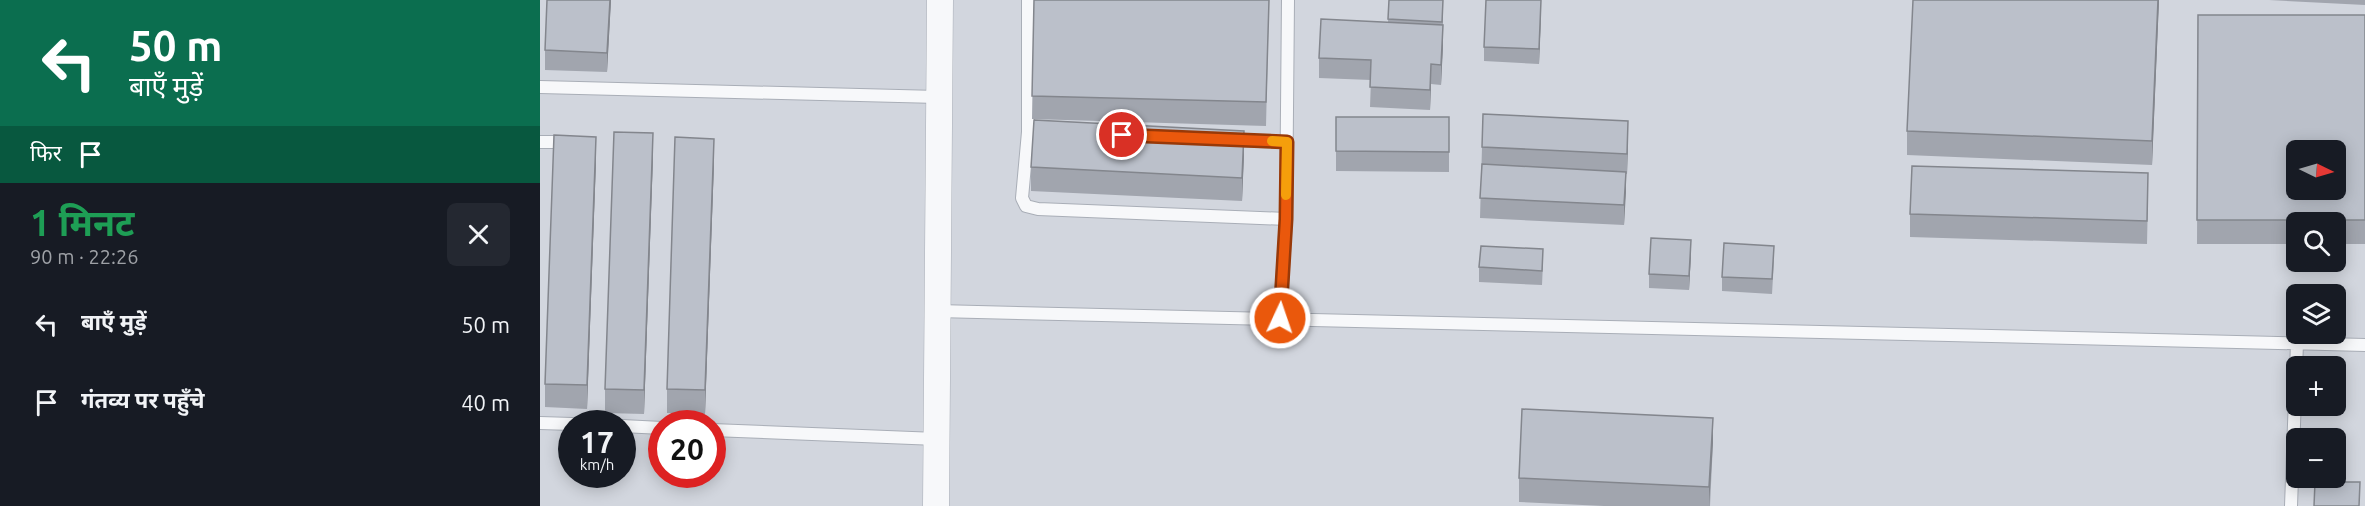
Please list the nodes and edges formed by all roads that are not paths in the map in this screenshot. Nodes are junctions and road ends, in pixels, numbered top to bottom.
1 (940, 0) edge
2 (1028, 0) edge
3 (1288, 0) edge
4 (540, 87) edge
5 (938, 97) junction
6 (1028, 132) junction
7 (1063, 133) edge
8 (1216, 139) edge
9 (540, 141) edge
10 (575, 141) edge
11 (1287, 142) junction
12 (1286, 219) junction
13 (937, 311) junction
14 (1280, 318) junction
15 (2286, 343) edge
16 (2297, 344) edge
17 (2331, 344) edge
18 (2365, 345) edge
19 (540, 423) edge
20 (558, 424) edge
21 (726, 431) edge
22 (937, 439) junction
23 (936, 506) edge
24 (2291, 506) edge

1 - 5 street
2 - 6 lane
3 - 11 lane
4 - 5 lane
5 - 13 street
6 - 7 lane
6 - 12 lane
8 - 11 lane
9 - 10 lane
11 - 12 lane
12 - 14 lane
13 - 14 lane
13 - 22 street
14 - 15 lane
16 - 24 lane
17 - 18 lane
19 - 20 lane
21 - 22 lane
22 - 23 street

